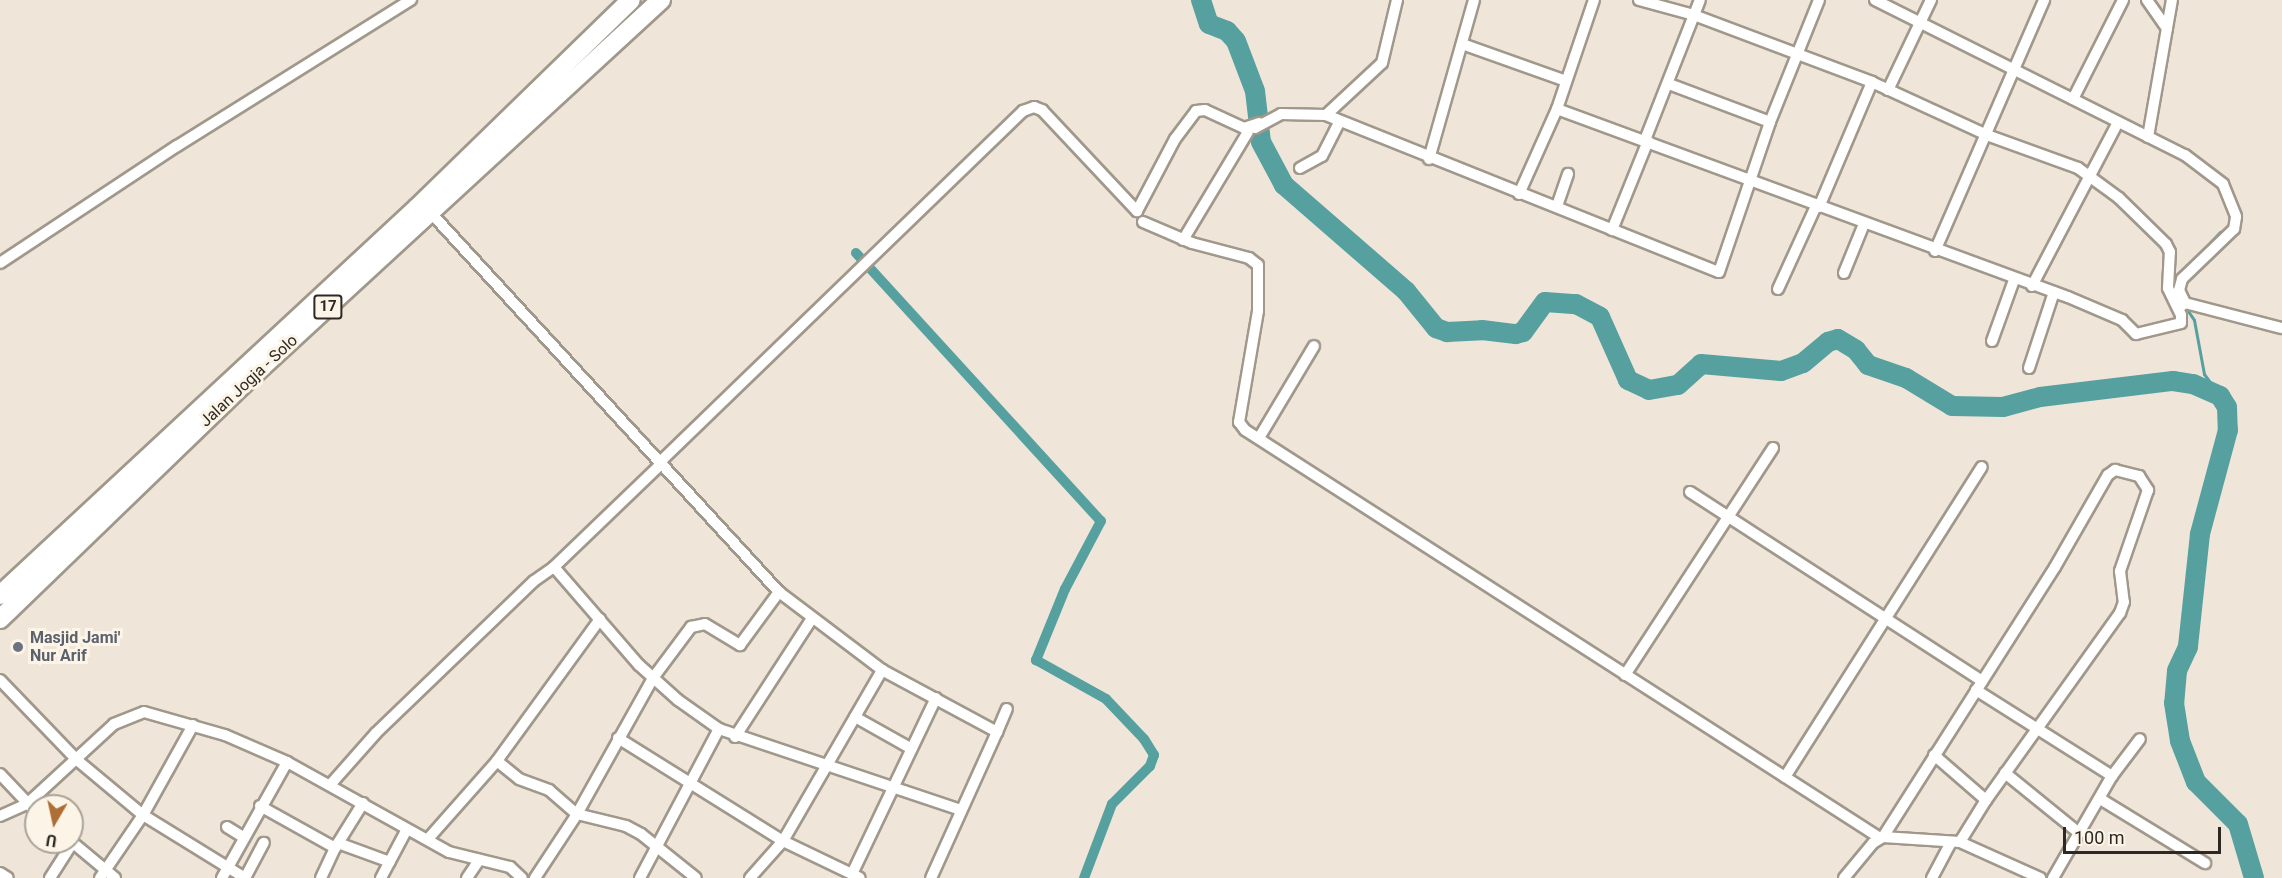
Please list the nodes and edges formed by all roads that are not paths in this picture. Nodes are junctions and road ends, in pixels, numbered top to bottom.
1 (411, 0) edge
2 (631, 0) edge
3 (661, 0) edge
4 (1397, 0) edge
5 (1474, 0) edge
6 (1594, 0) edge
7 (1639, 0) edge
8 (1700, 0) edge
9 (1820, 0) edge
10 (1875, 0) edge
11 (1931, 0) edge
12 (2044, 0) edge
13 (2123, 0) edge
14 (2147, 0) edge
15 (2172, 0) edge
16 (1694, 15) junction
17 (1920, 24) junction
18 (2167, 30) junction
19 (1462, 44) junction
20 (1797, 54) junction
21 (2014, 72) junction
22 (1566, 81) junction
23 (1872, 82) junction
24 (1669, 84) junction
25 (1888, 90) junction
26 (2073, 99) junction
27 (1557, 109) junction
28 (1326, 115) junction
29 (1339, 122) junction
30 (1770, 122) junction
31 (2118, 122) junction
32 (1255, 128) junction
33 (1987, 135) junction
34 (2148, 137) junction
35 (1646, 140) junction
36 (1428, 159) junction
37 (1300, 168) dead end
38 (1568, 174) dead end
39 (2091, 177) junction
40 (1750, 181) junction
41 (1519, 194) junction
42 (1557, 206) junction
43 (1817, 207) junction
44 (432, 213) junction
45 (1143, 222) dead end
46 (1864, 224) junction
47 (1612, 230) junction
48 (1184, 240) junction
49 (1935, 251) junction
50 (0, 263) edge
51 (1845, 273) dead end
52 (2014, 280) junction
53 (2032, 286) junction
54 (1778, 289) dead end
55 (2054, 292) junction
56 (2182, 305) junction
57 (2282, 328) edge
58 (1992, 341) dead end
59 (1314, 346) dead end
60 (2029, 368) dead end
61 (1259, 438) junction
62 (1773, 447) dead end
63 (661, 462) junction
64 (1982, 467) dead end
65 (1690, 492) dead end
66 (1730, 517) junction
67 (554, 567) junction
68 (779, 592) junction
69 (0, 595) edge
70 (1886, 616) junction
71 (0, 619) edge
72 (600, 619) junction
73 (811, 620) junction
74 (882, 670) junction
75 (1625, 675) junction
76 (653, 678) junction
77 (0, 680) edge
78 (1979, 685) junction
79 (936, 698) junction
80 (1007, 709) dead end
81 (855, 717) junction
82 (193, 725) junction
83 (2038, 728) junction
84 (719, 729) junction
85 (998, 732) junction
86 (735, 737) junction
87 (618, 738) junction
88 (2140, 739) dead end
89 (910, 748) junction
90 (1934, 755) junction
91 (77, 759) junction
92 (497, 761) junction
93 (287, 762) junction
94 (825, 767) junction
95 (2005, 773) junction
96 (0, 774) edge
97 (2112, 776) junction
98 (1785, 777) junction
99 (690, 781) junction
100 (330, 784) junction
101 (892, 788) junction
102 (45, 794) edge
103 (24, 800) edge
104 (1986, 800) junction
105 (2102, 800) junction
106 (363, 803) junction
107 (260, 806) junction
108 (24, 810) edge
109 (961, 810) junction
110 (577, 814) junction
111 (144, 815) junction
112 (0, 816) edge
113 (227, 827) dead end
114 (407, 829) junction
115 (2079, 834) junction
116 (243, 837) junction
117 (1882, 838) junction
118 (428, 839) junction
119 (783, 841) junction
120 (264, 843) dead end
121 (1955, 843) junction
122 (659, 844) junction
123 (336, 846) junction
124 (65, 854) edge
125 (83, 854) edge
126 (479, 860) junction
127 (390, 862) junction
128 (2205, 863) dead end
129 (0, 873) edge
130 (224, 873) edge
131 (102, 874) edge
132 (856, 876) edge
133 (8, 878) edge
134 (50, 878) edge
135 (115, 878) edge
136 (245, 878) edge
137 (321, 878) edge
138 (381, 878) edge
139 (467, 878) edge
140 (522, 878) edge
141 (534, 878) edge
142 (640, 878) edge
143 (696, 878) edge
144 (750, 878) edge
145 (931, 878) edge
146 (1844, 878) edge
147 (1932, 878) edge
148 (2040, 878) edge
149 (2053, 878) edge

1 - 50 street
2 - 69 highway, 17
3 - 44 highway, Jalan Jogja - Solo / 17
4 - 28 street
5 - 19 street
6 - 22 street
7 - 16 street
8 - 16 street
9 - 20 street
10 - 17 street
11 - 17 street
12 - 21 street
13 - 26 street
14 - 18 street
15 - 18 street
16 - 20 street
16 - 24 street
17 - 21 street
17 - 25 street
18 - 34 street
19 - 22 street
19 - 36 street
20 - 23 street
20 - 30 street
21 - 26 street
21 - 33 street
22 - 27 street
23 - 25 street
23 - 43 street
24 - 30 street
24 - 35 street
25 - 33 street
26 - 31 street
27 - 35 street
27 - 41 street
28 - 29 street
28 - 32 street
29 - 36 street
29 - 37 street
30 - 40 street
31 - 34 street
31 - 39 street
32 - 48 street
32 - 63 street
33 - 39 street
33 - 49 street
34 - 56 street
35 - 40 street
35 - 47 street
36 - 41 street
38 - 42 street
39 - 53 street
39 - 56 street
40 - 43 street
40 - 47 street
41 - 42 street
42 - 47 street
43 - 46 street
43 - 54 street
44 - 63 street
44 - 71 highway, Jalan Jogja - Solo / 17
45 - 48 street
46 - 49 street
46 - 51 street
48 - 61 street
49 - 52 street
52 - 53 street
52 - 58 street
53 - 55 street
55 - 56 street
55 - 60 street
56 - 57 street
59 - 61 street
61 - 75 street
62 - 66 street
63 - 67 street
63 - 68 street
64 - 70 street
65 - 66 street
66 - 70 street
66 - 75 street
67 - 72 street
67 - 100 street
68 - 73 street
68 - 76 street
70 - 78 street
70 - 98 street
72 - 76 street
72 - 92 street
73 - 74 street
73 - 86 street
74 - 79 street
74 - 81 street
75 - 98 street
76 - 84 street
76 - 87 street
77 - 91 street
78 - 83 street
78 - 83 street
78 - 90 street
79 - 85 street
79 - 89 street
80 - 85 street
81 - 89 street
81 - 94 street
82 - 91 street
82 - 93 street
82 - 111 street
83 - 95 street
83 - 97 street
84 - 86 street
84 - 99 street
85 - 109 street
86 - 94 street
87 - 99 street
87 - 110 street
88 - 97 street
89 - 101 street
90 - 104 street
90 - 117 street
91 - 102 street
91 - 111 street
92 - 110 street
92 - 118 street
93 - 100 street
93 - 107 street
94 - 101 street
94 - 119 street
95 - 104 street
95 - 115 street
96 - 103 street
97 - 105 street
98 - 117 street
99 - 119 street
99 - 122 street
100 - 106 street
101 - 109 street
101 - 132 street
104 - 121 street
105 - 115 street
105 - 128 street
106 - 114 street
106 - 123 street
107 - 116 street
107 - 123 street
108 - 112 street
109 - 145 street
110 - 122 street
110 - 141 street
111 - 130 street
111 - 131 street
113 - 116 street
114 - 118 street
114 - 127 street
115 - 149 street
116 - 130 street
117 - 121 street
117 - 146 street
118 - 126 street
119 - 132 street
119 - 144 street
120 - 136 street
121 - 147 street
121 - 148 street
122 - 142 street
122 - 143 street
123 - 127 street
123 - 137 street
124 - 134 street
125 - 131 street
126 - 139 street
126 - 140 street
127 - 138 street
129 - 133 street
130 - 136 street
131 - 135 street

